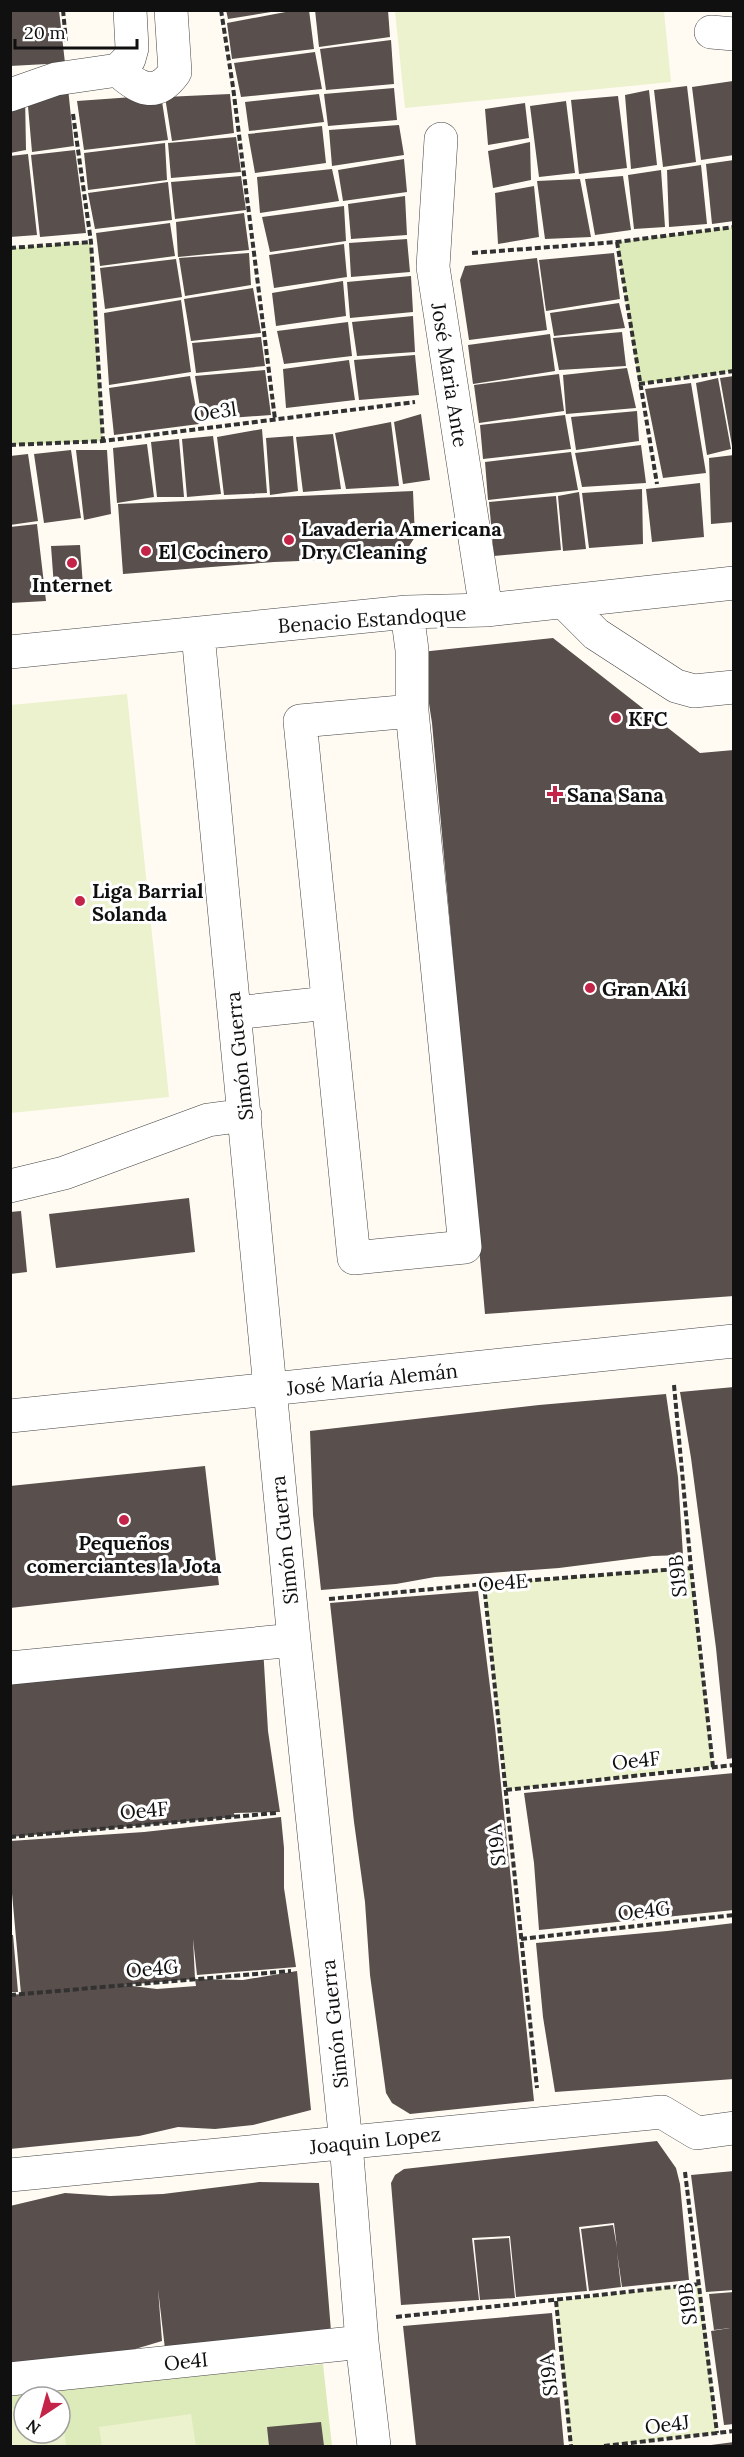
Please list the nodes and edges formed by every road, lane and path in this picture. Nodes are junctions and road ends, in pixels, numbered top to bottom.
1 (63, 10) edge
2 (130, 10) edge
3 (171, 10) edge
4 (221, 10) edge
5 (118, 70) junction
6 (69, 77) junction
7 (10, 95) edge
8 (441, 139) dead end
9 (734, 227) edge
10 (91, 242) junction
11 (617, 242) junction
12 (10, 248) edge
13 (469, 253) dead end
14 (734, 371) edge
15 (639, 384) junction
16 (424, 401) dead end
17 (276, 419) junction
18 (103, 441) junction
19 (10, 445) edge
20 (657, 484) dead end
21 (734, 583) edge
22 (564, 602) junction
23 (486, 610) junction
24 (407, 612) junction
25 (198, 634) junction
26 (10, 652) edge
27 (734, 687) edge
28 (412, 711) junction
29 (328, 1003) junction
30 (235, 1013) junction
31 (245, 1115) junction
32 (10, 1186) edge
33 (734, 1341) edge
34 (674, 1382) dead end
35 (270, 1390) junction
36 (10, 1416) edge
37 (691, 1568) junction
38 (484, 1584) junction
39 (328, 1599) dead end
40 (294, 1640) junction
41 (10, 1668) edge
42 (734, 1765) edge
43 (713, 1767) junction
44 (506, 1790) junction
45 (280, 1812) dead end
46 (10, 1837) edge
47 (734, 1915) edge
48 (521, 1939) junction
49 (297, 1971) dead end
50 (10, 1995) edge
51 (537, 2092) dead end
52 (734, 2128) edge
53 (346, 2143) junction
54 (685, 2172) dead end
55 (10, 2175) edge
56 (700, 2284) junction
57 (556, 2301) junction
58 (388, 2318) dead end
59 (362, 2342) junction
60 (10, 2379) edge
61 (734, 2431) edge
62 (717, 2433) junction
63 (374, 2446) edge
64 (571, 2446) edge
65 (604, 2446) edge

1 - 6 path
2 - 5 street
3 - 5 street
4 - 17 path
5 - 6 street
6 - 7 street
6 - 10 path
8 - 23 street, José Maria Ante
9 - 11 path
10 - 12 path
10 - 18 path
11 - 13 path
11 - 15 path
14 - 15 path
15 - 20 path
16 - 17 path, Oe3l
17 - 18 path, Oe3l
18 - 19 path, Oe3l
21 - 22 street, Benacio Estandoque
22 - 23 street, Benacio Estandoque
22 - 27 street
23 - 24 street, Benacio Estandoque
24 - 25 street, Benacio Estandoque
24 - 28 street
25 - 26 street, Benacio Estandoque
25 - 30 street, Simón Guerra
28 - 29 street
28 - 29 street
29 - 30 street
30 - 31 street, Simón Guerra
31 - 32 street
31 - 35 street, Simón Guerra
33 - 35 street, José María Alemán
34 - 37 path, S19B
35 - 36 street, José María Alemán
35 - 40 street, Simón Guerra
37 - 38 path, Oe4E
37 - 43 path, S19B
38 - 39 path, Oe4E
38 - 44 path, S19A
40 - 41 street
40 - 53 street, Simón Guerra
42 - 43 path, Oe4F
43 - 44 path, Oe4F
44 - 48 path, S19A
45 - 46 path, Oe4F
47 - 48 path, Oe4G
48 - 51 path, S19A
49 - 50 path, Oe4G
52 - 53 street, Joaquin Lopez
53 - 55 street, Joaquin Lopez
53 - 59 street, Simón Guerra
54 - 56 path, S19B
56 - 57 path
56 - 62 path, S19B
57 - 58 path
57 - 64 path, S19A
59 - 60 street, Oe4I
59 - 63 street, Simón Guerra
61 - 62 path, Oe4J
62 - 65 path, Oe4J

